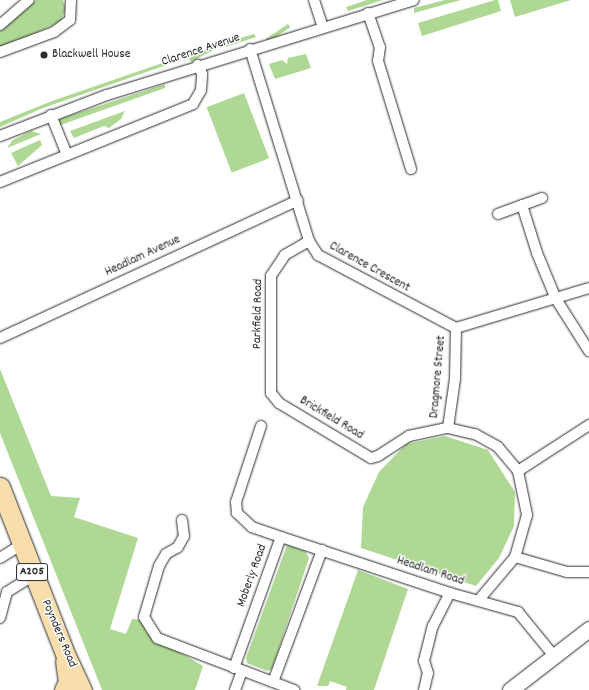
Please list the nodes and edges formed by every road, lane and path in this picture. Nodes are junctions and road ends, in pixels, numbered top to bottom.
1 (29, 0) edge
2 (71, 0) edge
3 (314, 0) edge
4 (414, 0) edge
5 (368, 13) junction
6 (0, 25) edge
7 (323, 27) junction
8 (250, 49) junction
9 (0, 52) edge
10 (198, 66) junction
11 (51, 115) junction
12 (0, 136) edge
13 (67, 155) junction
14 (411, 168) dead end
15 (0, 182) edge
16 (542, 198) dead end
17 (298, 200) junction
18 (522, 205) junction
19 (498, 214) dead end
20 (309, 241) junction
21 (589, 288) edge
22 (556, 299) junction
23 (456, 328) junction
24 (0, 338) edge
25 (589, 351) edge
26 (279, 403) joint
27 (589, 425) edge
28 (261, 426) dead end
29 (448, 428) junction
30 (518, 471) junction
31 (0, 487) edge
32 (182, 520) dead end
33 (281, 537) junction
34 (22, 544) junction
35 (322, 550) junction
36 (515, 557) junction
37 (0, 558) edge
38 (589, 572) edge
39 (34, 575) junction
40 (450, 593) junction
41 (478, 601) junction
42 (0, 618) edge
43 (589, 629) edge
44 (66, 656) junction
45 (554, 656) junction
46 (238, 670) junction
47 (268, 684) edge
48 (518, 688) edge
49 (64, 690) edge
50 (82, 690) edge
51 (235, 690) edge
52 (294, 690) edge
53 (424, 690) edge

1 - 6 street
2 - 9 street
3 - 7 street
4 - 5 street, Clarence Avenue
5 - 7 street, Clarence Avenue
5 - 14 street
7 - 8 street, Clarence Avenue
8 - 10 street, Clarence Avenue
8 - 17 street, Clarence Crescent
10 - 11 street, Clarence Avenue
10 - 13 street
11 - 12 street, Clarence Avenue
11 - 13 street
13 - 15 street
16 - 18 street
17 - 20 street, Clarence Crescent
17 - 24 street, Headlam Avenue
18 - 19 street
18 - 22 street
20 - 23 street, Clarence Crescent
20 - 26 street, Parkfield Road
21 - 22 street
22 - 23 street
22 - 25 street
23 - 29 street, Dragmore Street
26 - 29 street, Brickfield Road
27 - 30 street
28 - 33 street, Moberly Road
29 - 30 street
30 - 36 street
31 - 34 highway, Poynders Road / A205
32 - 46 street
33 - 35 street, Headlam Road
33 - 46 street, Moberly Road
34 - 37 street
34 - 39 highway, Poynders Road / A205
35 - 40 street, Headlam Road
35 - 47 street
36 - 38 street
36 - 41 street
39 - 42 street
39 - 44 highway, Poynders Road / A205
40 - 41 street, Headlam Road
40 - 53 street
41 - 45 street, Headlam Road
43 - 45 main road
44 - 49 highway, A205
44 - 50 highway, Poynders Road / A205
45 - 48 main road
46 - 47 street
46 - 51 street, Moberly Road
47 - 52 street

